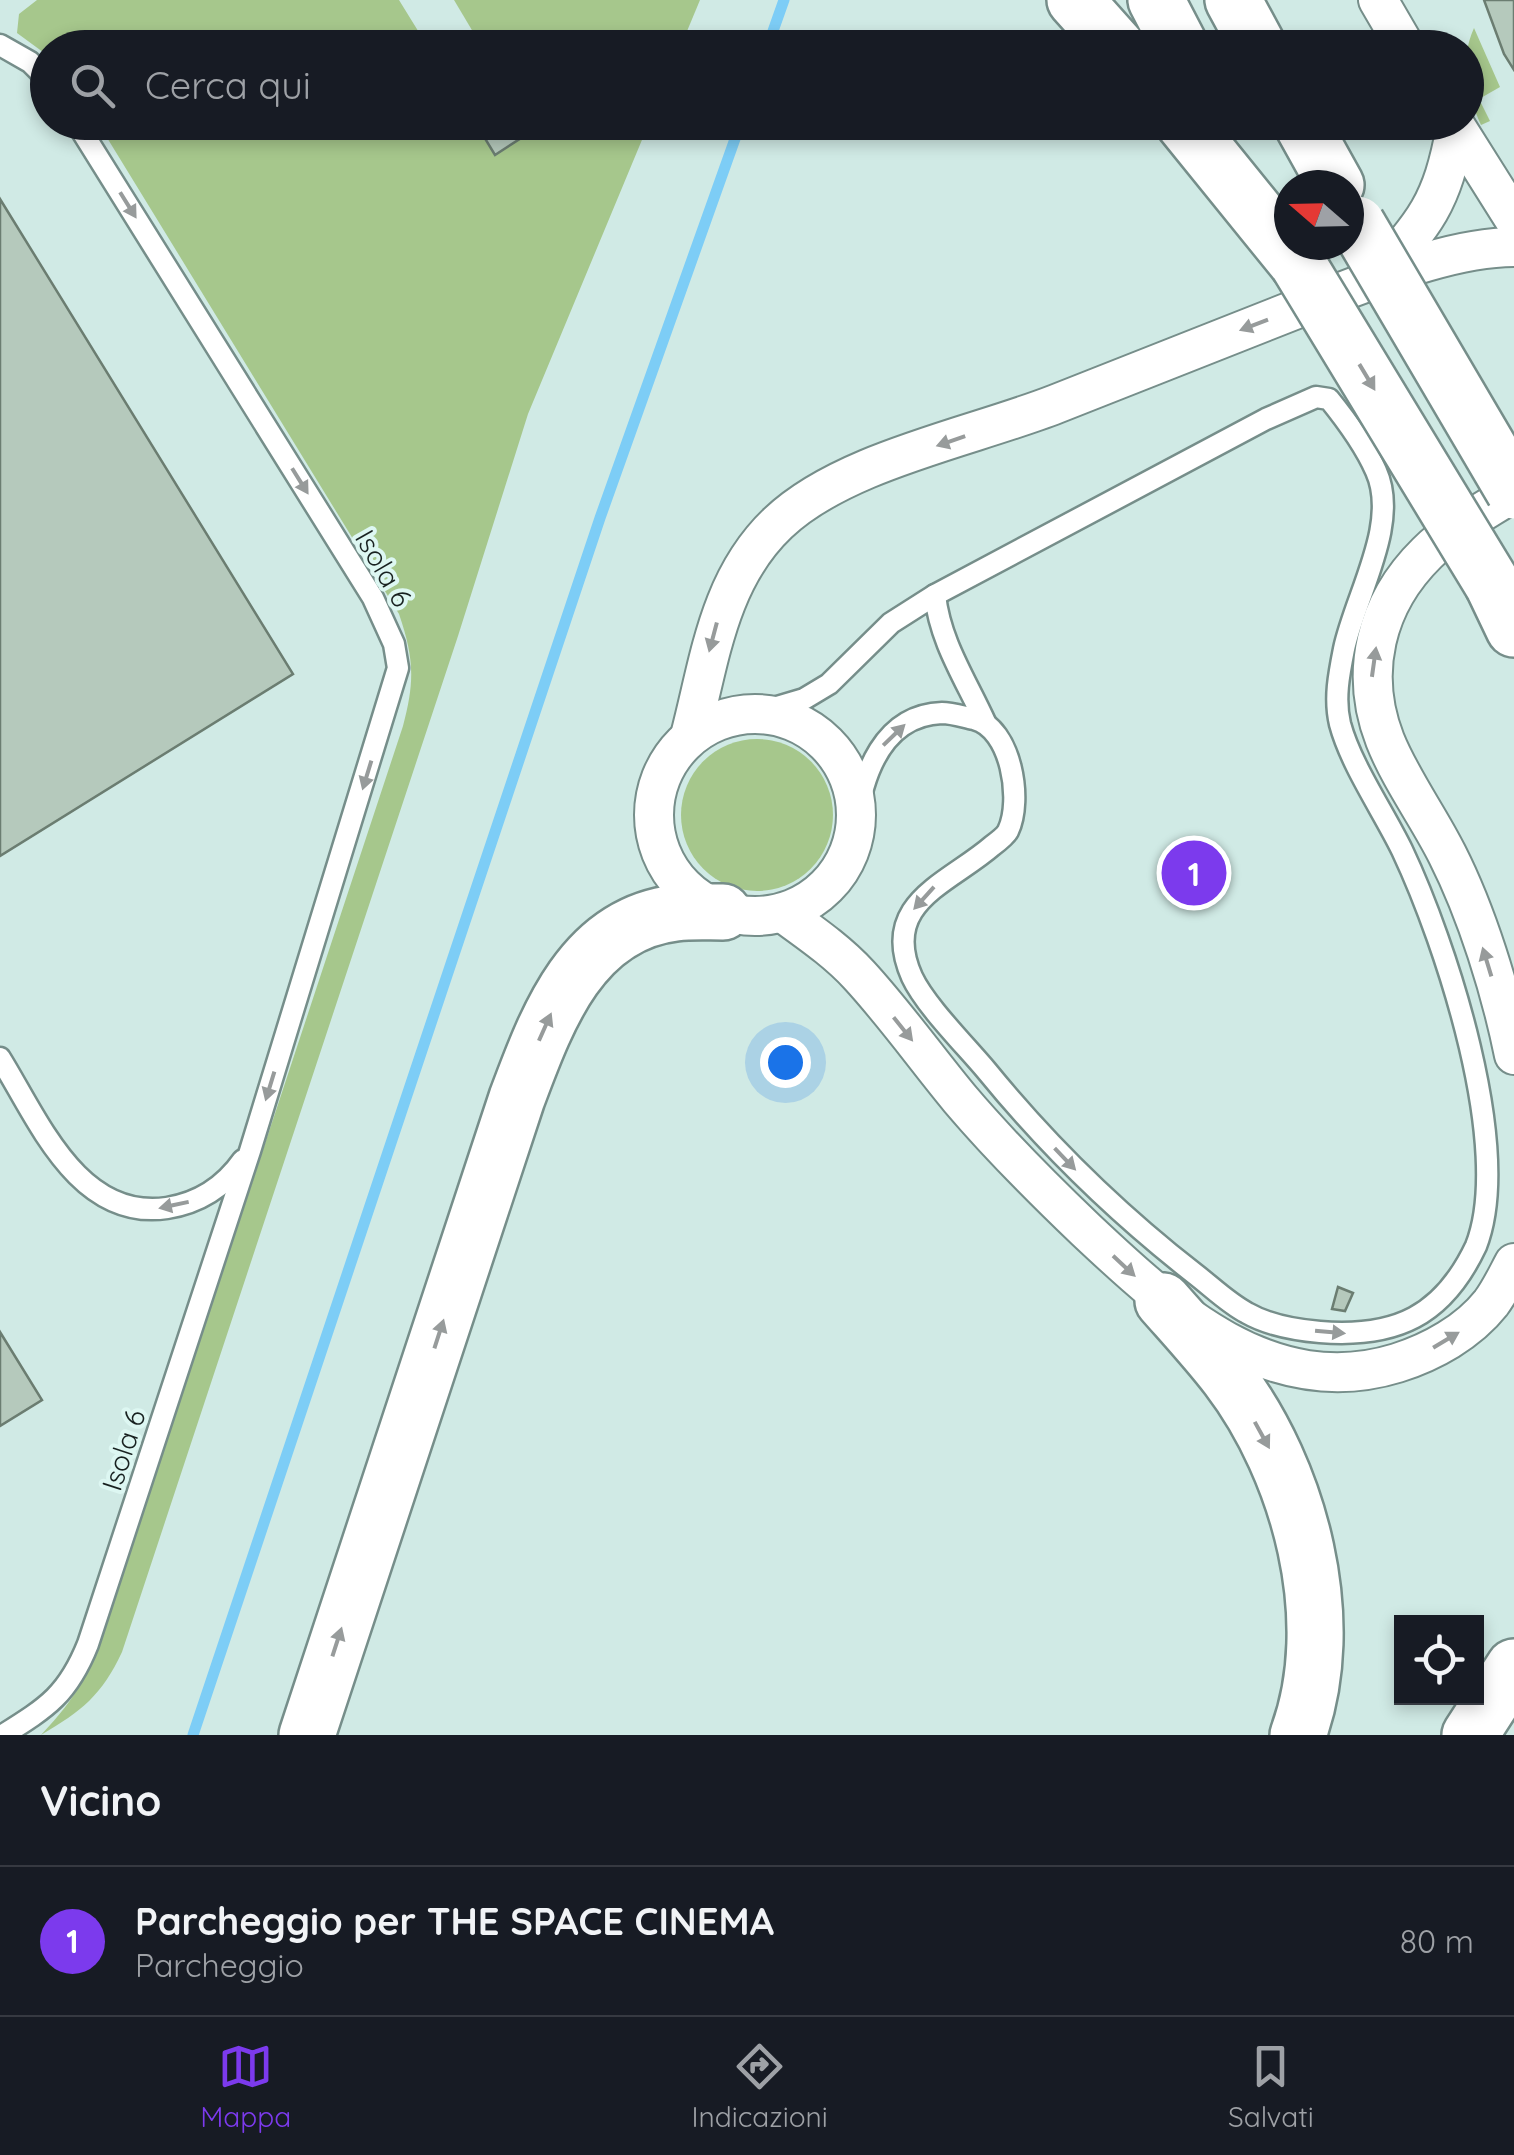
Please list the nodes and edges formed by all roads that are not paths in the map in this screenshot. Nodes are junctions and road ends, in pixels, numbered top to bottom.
1 (1074, 0) edge
2 (1156, 0) edge
3 (1233, 0) edge
4 (1378, 0) edge
5 (1102, 30) edge
6 (1172, 30) edge
7 (1249, 30) edge
8 (1396, 30) edge
9 (0, 45) edge
10 (30, 62) edge
11 (87, 140) edge
12 (1198, 140) edge
13 (1232, 140) edge
14 (1311, 140) edge
15 (1452, 140) edge
16 (1464, 140) edge
17 (1327, 170) edge
18 (1514, 219) edge
19 (1364, 235) edge
20 (1514, 247) edge
21 (1298, 264) junction
22 (1374, 280) junction
23 (1514, 491) edge
24 (935, 595) junction
25 (1507, 609) edge
26 (757, 713) junction
27 (986, 722) junction
28 (690, 736) junction
29 (856, 822) junction
30 (723, 912) junction
31 (783, 913) junction
32 (1514, 1056) edge
33 (0, 1058) edge
34 (250, 1150) junction
35 (1514, 1263) edge
36 (1163, 1301) junction
37 (1514, 1667) edge
38 (3, 1735) edge
39 (307, 1735) edge
40 (1298, 1735) edge
41 (1470, 1735) edge

1 - 5 highway
2 - 6 highway
3 - 7 highway
4 - 8 street
9 - 10 lane
11 -> 34 lane, Isola 6
12 - 21 highway
13 - 21 highway
14 - 17 highway
15 - 22 street
16 - 18 street
19 - 23 highway, bridge
20 - 22 street
21 -> 25 highway, bridge
22 -> 28 street
32 -> 23 street
24 - 26 lane
24 - 27 lane
27 -> 24 lane
26 - 28 street
26 - 29 street
29 -> 27 lane
28 - 30 street
29 - 31 street
30 - 31 street
39 -> 30 highway
31 -> 36 street
34 -> 33 lane, Isola 6
34 - 38 lane, Isola 6
36 -> 35 street
36 -> 40 highway
37 - 41 highway

